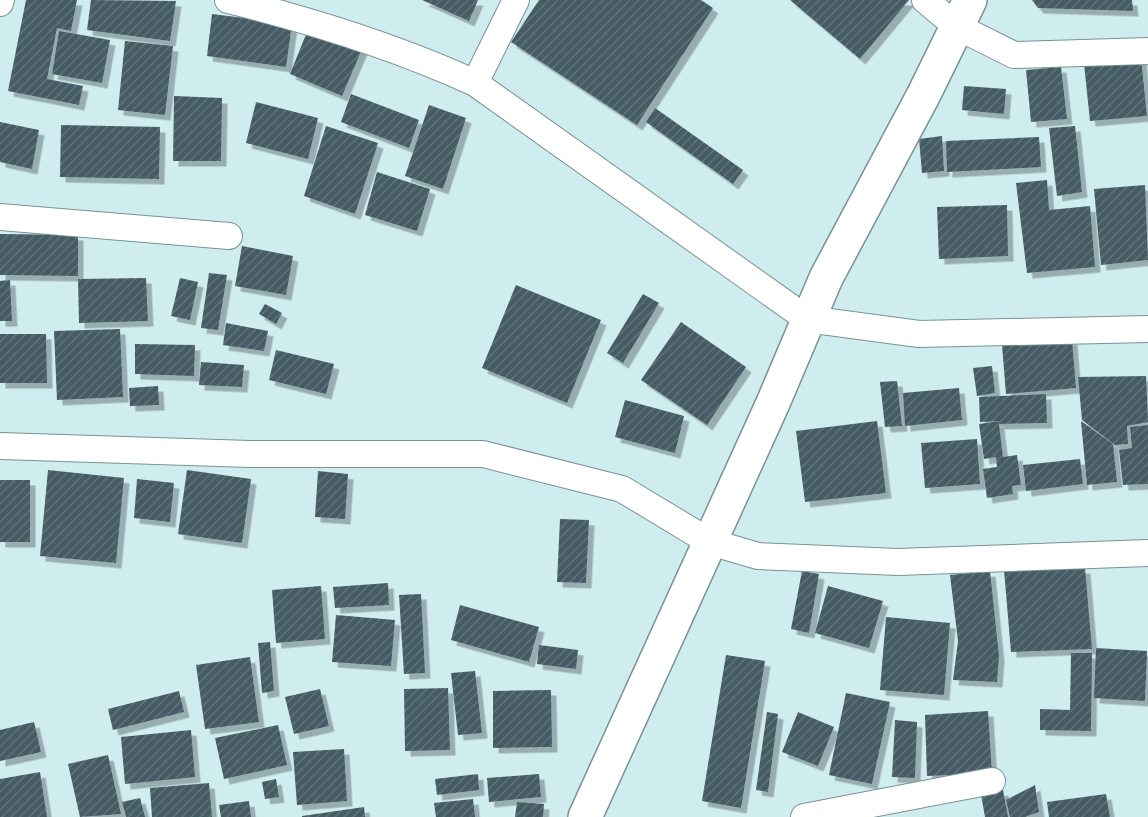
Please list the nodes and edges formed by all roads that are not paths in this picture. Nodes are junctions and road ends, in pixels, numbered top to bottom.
1 (228, 0) edge
2 (516, 0) edge
3 (925, 0) edge
4 (963, 13) edge
5 (1148, 51) edge
6 (475, 83) junction
7 (0, 218) edge
8 (229, 236) dead end
9 (807, 319) junction
10 (1148, 329) edge
11 (0, 446) edge
12 (710, 542) junction
13 (1148, 553) edge
14 (992, 781) dead end
15 (585, 817) edge
16 (804, 817) edge

1 - 6 street
2 - 6 street
3 - 4 street
4 - 5 street
4 - 9 street
6 - 9 street
7 - 8 street
9 - 10 street
9 - 12 street
11 - 12 street
12 - 13 street
12 - 15 street
14 - 16 street

